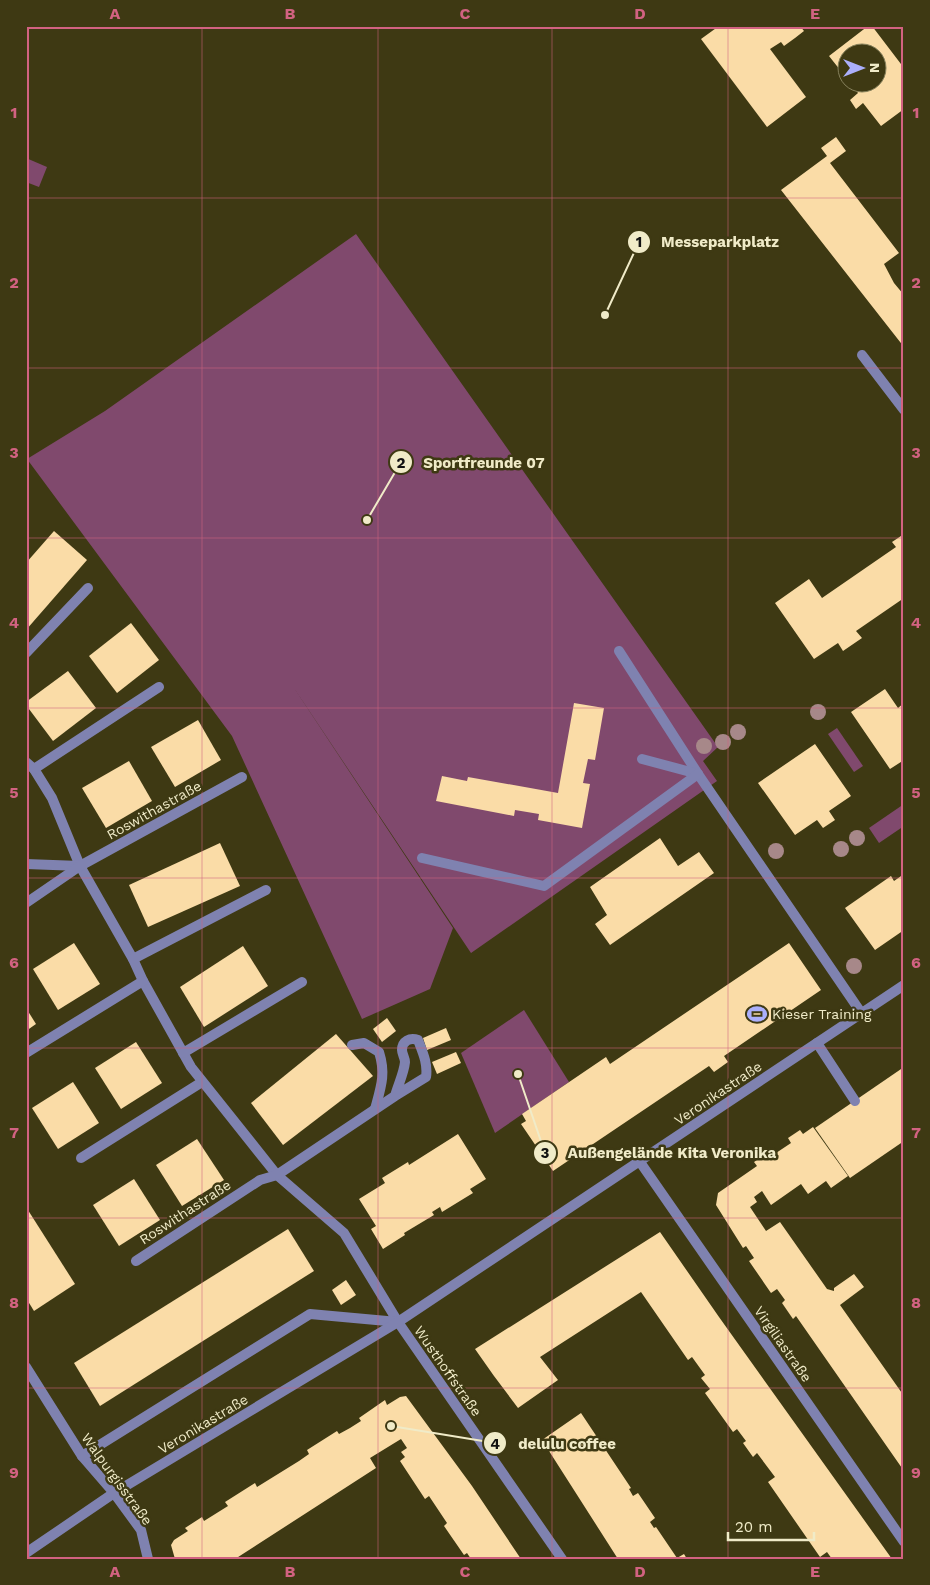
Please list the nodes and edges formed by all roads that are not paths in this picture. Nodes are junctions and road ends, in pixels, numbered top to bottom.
1 (862, 355) dead end
2 (904, 410) edge
3 (88, 588) dead end
4 (619, 651) dead end
5 (26, 653) edge
6 (159, 687) dead end
7 (642, 759) dead end
8 (30, 765) edge
9 (698, 774) junction
10 (242, 777) dead end
11 (422, 858) dead end
12 (26, 864) edge
13 (80, 866) junction
14 (266, 890) dead end
15 (26, 903) edge
16 (133, 959) junction
17 (143, 981) junction
18 (302, 982) dead end
19 (904, 985) edge
20 (862, 1014) junction
21 (817, 1043) junction
22 (352, 1045) dead end
23 (183, 1052) junction
24 (26, 1054) edge
25 (202, 1082) junction
26 (395, 1096) junction
27 (855, 1101) dead end
28 (376, 1109) junction
29 (81, 1158) dead end
30 (640, 1162) junction
31 (276, 1175) junction
32 (136, 1261) dead end
33 (398, 1322) junction
34 (26, 1367) edge
35 (82, 1456) junction
36 (114, 1493) junction
37 (904, 1542) edge
38 (26, 1554) edge
39 (148, 1559) edge
40 (562, 1559) edge

1 - 2 street
3 - 5 street
4 - 9 street
6 - 8 street
7 - 9 street
8 - 13 street
9 - 11 street
9 - 20 street
10 - 13 street, Roswithastraße
12 - 13 street
13 - 15 street, Roswithastraße
13 - 16 street
14 - 16 street
16 - 17 street
17 - 23 street
17 - 24 street
18 - 23 street
19 - 20 street, Veronikastraße
20 - 21 street, Veronikastraße
21 - 27 street
21 - 30 street, Veronikastraße
22 - 28 street
23 - 25 street
25 - 29 street
25 - 31 street
26 - 26 street, Roswithastraße
26 - 28 street, Roswithastraße
28 - 31 street, Roswithastraße
30 - 33 street, Veronikastraße
30 - 37 street, Virgiliastraße
31 - 32 street, Roswithastraße
31 - 33 street
33 - 35 street
33 - 36 street, Veronikastraße
33 - 40 street, Wusthoffstraße
34 - 35 street, Walpurgisstraße
35 - 36 street, Walpurgisstraße
36 - 38 street, Veronikastraße
36 - 39 street, Walpurgisstraße

